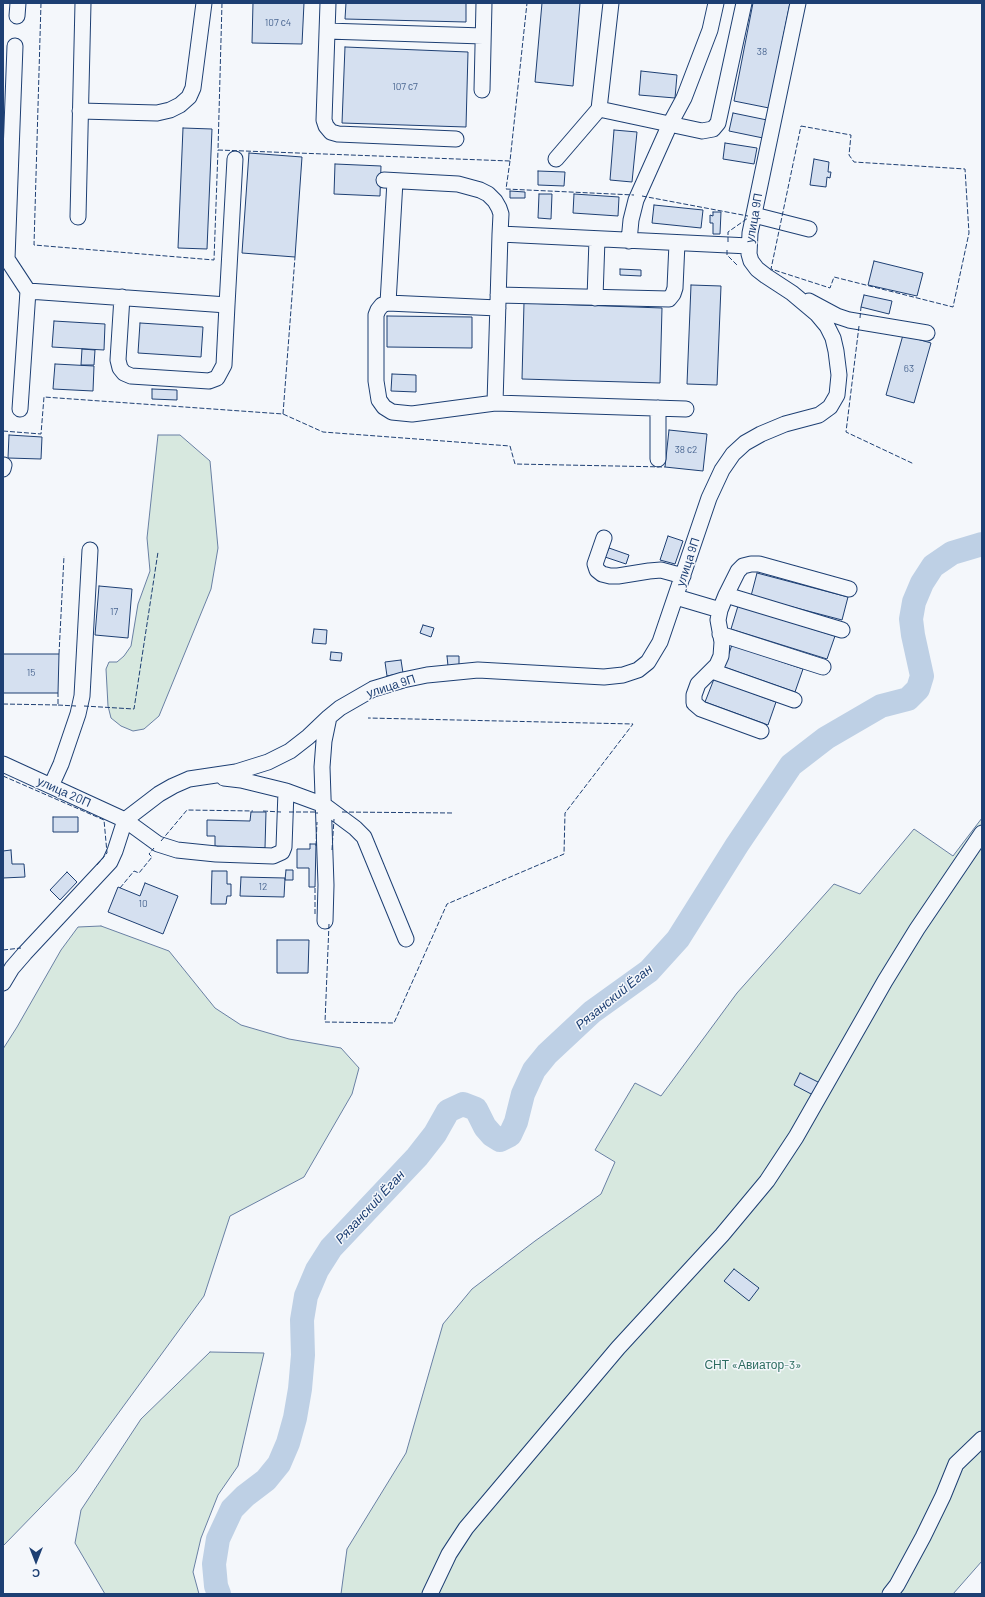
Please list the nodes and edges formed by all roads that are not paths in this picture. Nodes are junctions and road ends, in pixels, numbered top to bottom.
1 (83, 3) edge
2 (204, 3) edge
3 (328, 3) edge
4 (484, 3) edge
5 (611, 3) edge
6 (716, 3) edge
7 (744, 3) edge
8 (798, 3) edge
9 (327, 31) junction
10 (483, 36) junction
11 (15, 46) dead end
12 (482, 90) dead end
13 (599, 109) junction
14 (80, 111) junction
15 (670, 124) junction
16 (456, 140) dead end
17 (235, 159) dead end
18 (556, 159) dead end
19 (754, 215) junction
20 (78, 217) dead end
21 (810, 229) dead end
22 (500, 234) junction
23 (597, 239) junction
24 (629, 241) junction
25 (677, 243) junction
26 (749, 246) junction
27 (5, 258) edge
28 (28, 291) junction
29 (792, 293) junction
30 (122, 297) junction
31 (594, 298) junction
32 (498, 301) junction
33 (388, 303) junction
34 (227, 305) junction
35 (927, 333) dead end
36 (495, 403) junction
37 (658, 408) junction
38 (20, 409) dead end
39 (686, 409) dead end
40 (658, 459) dead end
41 (604, 538) dead end
42 (90, 550) dead end
43 (683, 576) junction
44 (849, 589) dead end
45 (726, 595) junction
46 (676, 597) junction
47 (720, 610) junction
48 (842, 630) dead end
49 (720, 634) junction
50 (823, 667) dead end
51 (712, 671) junction
52 (794, 700) dead end
53 (329, 717) junction
54 (761, 731) dead end
55 (3, 764) edge
56 (206, 776) junction
57 (51, 786) junction
58 (286, 791) junction
59 (324, 805) junction
60 (125, 820) junction
61 (982, 833) edge
62 (325, 921) dead end
63 (406, 939) dead end
64 (3, 983) edge
65 (982, 1439) edge
66 (430, 1594) edge
67 (890, 1594) edge

1 - 14 street
2 - 14 street
3 - 9 street
4 - 10 street
5 - 13 street
6 - 15 street
7 - 15 street
8 - 19 street, улица 9П
9 - 10 street
9 - 16 street
10 - 12 street
11 - 27 street
13 - 15 street
13 - 18 street
14 - 20 street
15 - 24 street
17 - 34 street
19 - 21 street
19 - 26 street, улица 9П
22 - 23 street
22 - 32 street
22 - 33 street
23 - 24 street
23 - 31 street
24 - 25 street
25 - 26 street
25 - 31 street
26 - 29 street, улица 9П
27 - 28 street
28 - 30 street
28 - 38 street
29 - 35 street
29 - 43 street, улица 9П
30 - 34 street
30 - 34 street
31 - 32 street
32 - 33 street
32 - 36 street
33 - 36 street
36 - 37 street
37 - 39 street
37 - 40 street
41 - 43 street
42 - 57 street
43 - 46 street, улица 9П
44 - 45 street
45 - 47 street
45 - 48 street
46 - 47 street
46 - 53 street, улица 9П
47 - 49 street
49 - 50 street
49 - 51 street
51 - 52 street
51 - 54 street
53 - 56 street, улица 9П
53 - 59 street
55 - 57 street, улица 20П
56 - 58 street
56 - 60 street, улица 9П
57 - 60 street, улица 20П
58 - 59 street
58 - 60 street, улица 20П
59 - 62 street
59 - 63 street
60 - 64 street
61 - 66 street
65 - 67 street

